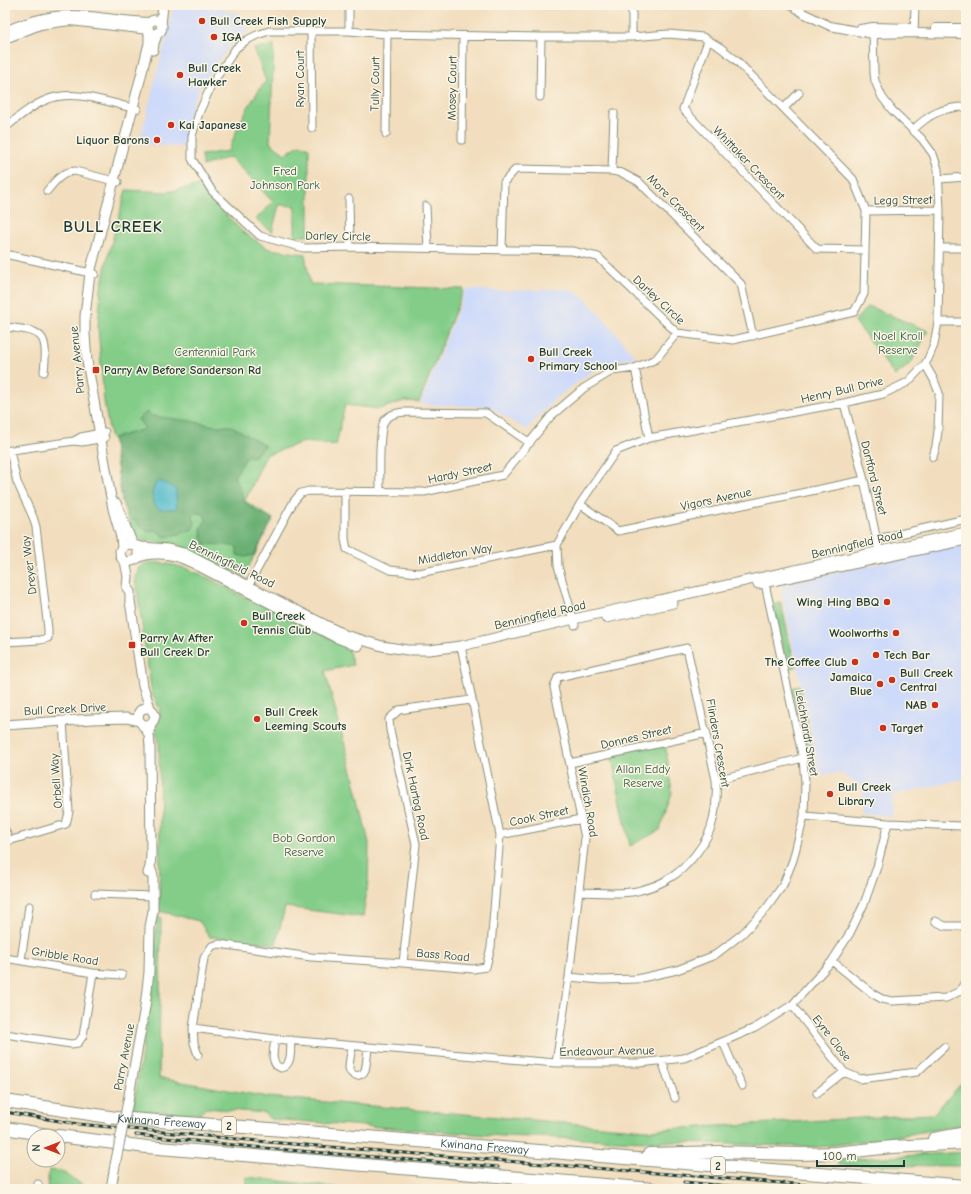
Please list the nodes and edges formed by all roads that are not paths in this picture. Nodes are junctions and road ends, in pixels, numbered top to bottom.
1 (158, 5) edge
2 (163, 5) edge
3 (349, 5) edge
4 (632, 5) edge
5 (792, 5) edge
6 (915, 5) edge
7 (153, 27) junction
8 (966, 28) edge
9 (873, 30) junction
10 (914, 30) junction
11 (5, 31) edge
12 (311, 31) junction
13 (349, 31) junction
14 (387, 34) junction
15 (966, 34) edge
16 (463, 36) junction
17 (541, 37) junction
18 (632, 37) junction
19 (5, 39) edge
20 (708, 41) junction
21 (799, 93) dead end
22 (540, 97) dead end
23 (966, 107) edge
24 (784, 108) junction
25 (135, 109) junction
26 (614, 113) dead end
27 (5, 128) edge
28 (312, 128) dead end
29 (913, 130) junction
30 (386, 134) dead end
31 (462, 140) dead end
32 (612, 172) junction
33 (966, 177) edge
34 (939, 179) junction
35 (116, 182) junction
36 (47, 191) dead end
37 (349, 198) dead end
38 (426, 206) dead end
39 (940, 210) junction
40 (866, 211) junction
41 (350, 247) junction
42 (428, 248) junction
43 (940, 248) junction
44 (966, 248) edge
45 (502, 250) junction
46 (865, 250) junction
47 (5, 254) edge
48 (93, 273) junction
49 (938, 322) junction
50 (966, 322) edge
51 (5, 327) edge
52 (677, 333) junction
53 (753, 336) junction
54 (924, 364) junction
55 (635, 368) junction
56 (44, 372) dead end
57 (844, 403) junction
58 (103, 436) junction
59 (649, 438) junction
60 (530, 443) junction
61 (8, 451) edge
62 (933, 457) dead end
63 (864, 480) junction
64 (345, 491) junction
65 (380, 492) junction
66 (580, 504) junction
67 (966, 520) edge
68 (966, 532) edge
69 (877, 539) junction
70 (966, 540) edge
71 (134, 545) junction
72 (558, 545) junction
73 (122, 548) junction
74 (880, 555) junction
75 (136, 559) junction
76 (125, 561) junction
77 (764, 580) junction
78 (247, 588) junction
79 (130, 592) junction
80 (574, 622) junction
81 (5, 642) edge
82 (687, 648) joint
83 (461, 649) junction
84 (471, 700) junction
85 (143, 717) junction
86 (64, 720) junction
87 (5, 725) edge
88 (707, 733) junction
89 (803, 760) junction
90 (570, 763) junction
91 (716, 780) junction
92 (804, 816) junction
93 (581, 819) junction
94 (888, 823) junction
95 (966, 829) edge
96 (5, 830) edge
97 (500, 835) junction
98 (7, 841) edge
99 (579, 892) junction
100 (95, 894) dead end
101 (150, 896) junction
102 (29, 906) dead end
103 (935, 921) dead end
104 (966, 926) edge
105 (5, 958) edge
106 (21, 960) junction
107 (832, 961) junction
108 (403, 963) junction
109 (93, 973) junction
110 (122, 975) dead end
111 (569, 977) junction
112 (966, 980) edge
113 (792, 1005) junction
114 (193, 1028) junction
115 (5, 1034) edge
116 (275, 1039) junction
117 (291, 1040) junction
118 (723, 1042) junction
119 (352, 1047) junction
120 (944, 1047) dead end
121 (368, 1048) junction
122 (198, 1055) dead end
123 (662, 1061) junction
124 (556, 1063) junction
125 (844, 1072) junction
126 (742, 1086) dead end
127 (817, 1094) dead end
128 (674, 1098) dead end
129 (5, 1100) edge
130 (5, 1128) edge
131 (26, 1131) edge
132 (966, 1133) edge
133 (66, 1137) edge
134 (966, 1143) edge
135 (892, 1147) junction
136 (586, 1156) junction
137 (518, 1177) junction
138 (966, 1186) edge
139 (110, 1189) edge
140 (575, 1189) edge
141 (653, 1189) edge

1 - 7 main road, Parry Avenue
2 - 7 main road, Parry Avenue
3 - 13 street
4 - 18 street
5 - 9 street
6 - 10 street
7 - 11 street
7 - 19 street
7 - 25 main road, Parry Avenue
8 - 10 street
9 - 10 street
9 - 29 street, Henry Bull Drive
10 - 15 street
12 - 13 street, Darley Circle
12 - 28 street, Ryan Court
12 - 41 street, Darley Circle
13 - 14 street, Darley Circle
14 - 16 street, Darley Circle
14 - 30 street, Tully Court
16 - 17 street, Darley Circle
16 - 31 street, Mosey Court
17 - 18 street, Darley Circle
17 - 22 street
18 - 20 street, Darley Circle
20 - 24 street, Darley Circle
20 - 46 street, Whittaker Crescent
21 - 24 street
23 - 29 street
24 - 40 street, Darley Circle
25 - 27 street
25 - 35 main road, Parry Avenue
26 - 32 street
29 - 34 street, Henry Bull Drive
32 - 45 street, More Crescent
32 - 53 street, More Crescent
33 - 34 street
34 - 39 street, Henry Bull Drive
35 - 36 street
35 - 48 main road, Parry Avenue
37 - 41 street
38 - 42 street
39 - 40 street, Legg Street
39 - 43 street, Henry Bull Drive
40 - 46 street, Darley Circle
41 - 42 street, Darley Circle
42 - 45 street, Darley Circle
43 - 44 street
43 - 49 street, Henry Bull Drive
45 - 52 street, Darley Circle
46 - 53 street, Darley Circle
47 - 48 street
48 - 58 main road, Parry Avenue
49 - 50 street
49 - 54 street, Henry Bull Drive
51 - 56 street
52 - 53 street, Darley Circle
52 - 55 street, Hardy Street
54 - 57 street, Henry Bull Drive
54 - 62 street
55 - 59 street
55 - 60 street, Hardy Street
57 - 59 street, Henry Bull Drive
57 - 63 street, Dartford Street
58 - 61 street
58 - 71 main road, Parry Avenue
58 - 73 main road, Parry Avenue
59 - 66 street, Henry Bull Drive
60 - 65 street, Hardy Street
60 - 65 street
61 - 81 street, Dreyer Way
63 - 66 street, Vigors Avenue
63 - 69 street, Dartford Street
64 - 65 street, Hardy Street
64 - 72 street, Middleton Way
64 - 78 street, Hardy Street
66 - 72 street, Henry Bull Drive
67 - 69 street
68 - 74 main road, Benningfield Road
69 - 74 street, Dartford Street
70 - 74 main road, Benningfield Road
71 - 73 main road
71 - 75 main road, Parry Avenue
71 - 78 main road, Benningfield Road
72 - 80 street, Henry Bull Drive
73 - 76 main road, Parry Avenue
74 - 77 main road, Benningfield Road
75 - 76 main road
75 - 78 main road, Benningfield Road
75 - 79 main road, Parry Avenue
76 - 79 main road, Parry Avenue
77 - 80 main road, Benningfield Road
77 - 89 street, Leichhardt Street
78 - 83 main road, Benningfield Road
79 - 85 main road, Parry Avenue
80 - 83 main road, Benningfield Road
82 - 88 street, Flinders Crescent
82 - 90 street, Windich Road
83 - 84 street, Bass Road
84 - 97 street, Bass Road
84 - 108 street, Dirk Hartog Road
85 - 86 main road, Bull Creek Drive
85 - 101 main road, Parry Avenue
86 - 87 main road, Bull Creek Drive
86 - 98 street, Orbell Way
88 - 90 street, Donnes Street
88 - 91 street, Flinders Crescent
89 - 91 street
89 - 92 street, Leichhardt Street
90 - 93 street, Windich Road
91 - 99 street, Flinders Crescent
92 - 94 street
92 - 111 street, Leichhardt Street
93 - 97 street, Cook Street
93 - 99 street, Windich Road
94 - 95 street
94 - 107 street, Endeavour Avenue
96 - 98 street
97 - 108 street, Bass Road
99 - 111 street, Windich Road
100 - 101 street
101 - 139 main road, Parry Avenue, bridge
102 - 106 street
103 - 104 street
105 - 106 street, Gribble Road
106 - 109 street, Gribble Road
107 - 112 street
107 - 113 street, Endeavour Avenue
108 - 114 street, Bass Road
109 - 110 street, Gribble Road
109 - 115 street
111 - 124 street, Windich Road
113 - 118 street, Endeavour Avenue
113 - 125 street, Eyre Close
114 - 116 street, Endeavour Avenue
114 - 122 street, Bass Road
116 - 117 street, Endeavour Avenue
116 - 117 street
117 - 119 street, Endeavour Avenue
118 - 123 street, Endeavour Avenue
118 - 126 street
119 - 121 street, Endeavour Avenue
119 - 121 street
120 - 125 street, Eyre Close
121 - 124 street, Endeavour Avenue
123 - 124 street, Endeavour Avenue
123 - 128 street
125 - 127 street
129 - 136 highway, Kwinana Freeway / 2
130 - 131 highway
132 - 135 highway
133 - 137 highway
134 - 135 highway
135 - 136 highway
136 - 138 highway, Kwinana Freeway / 2
137 - 140 highway
137 - 141 highway

